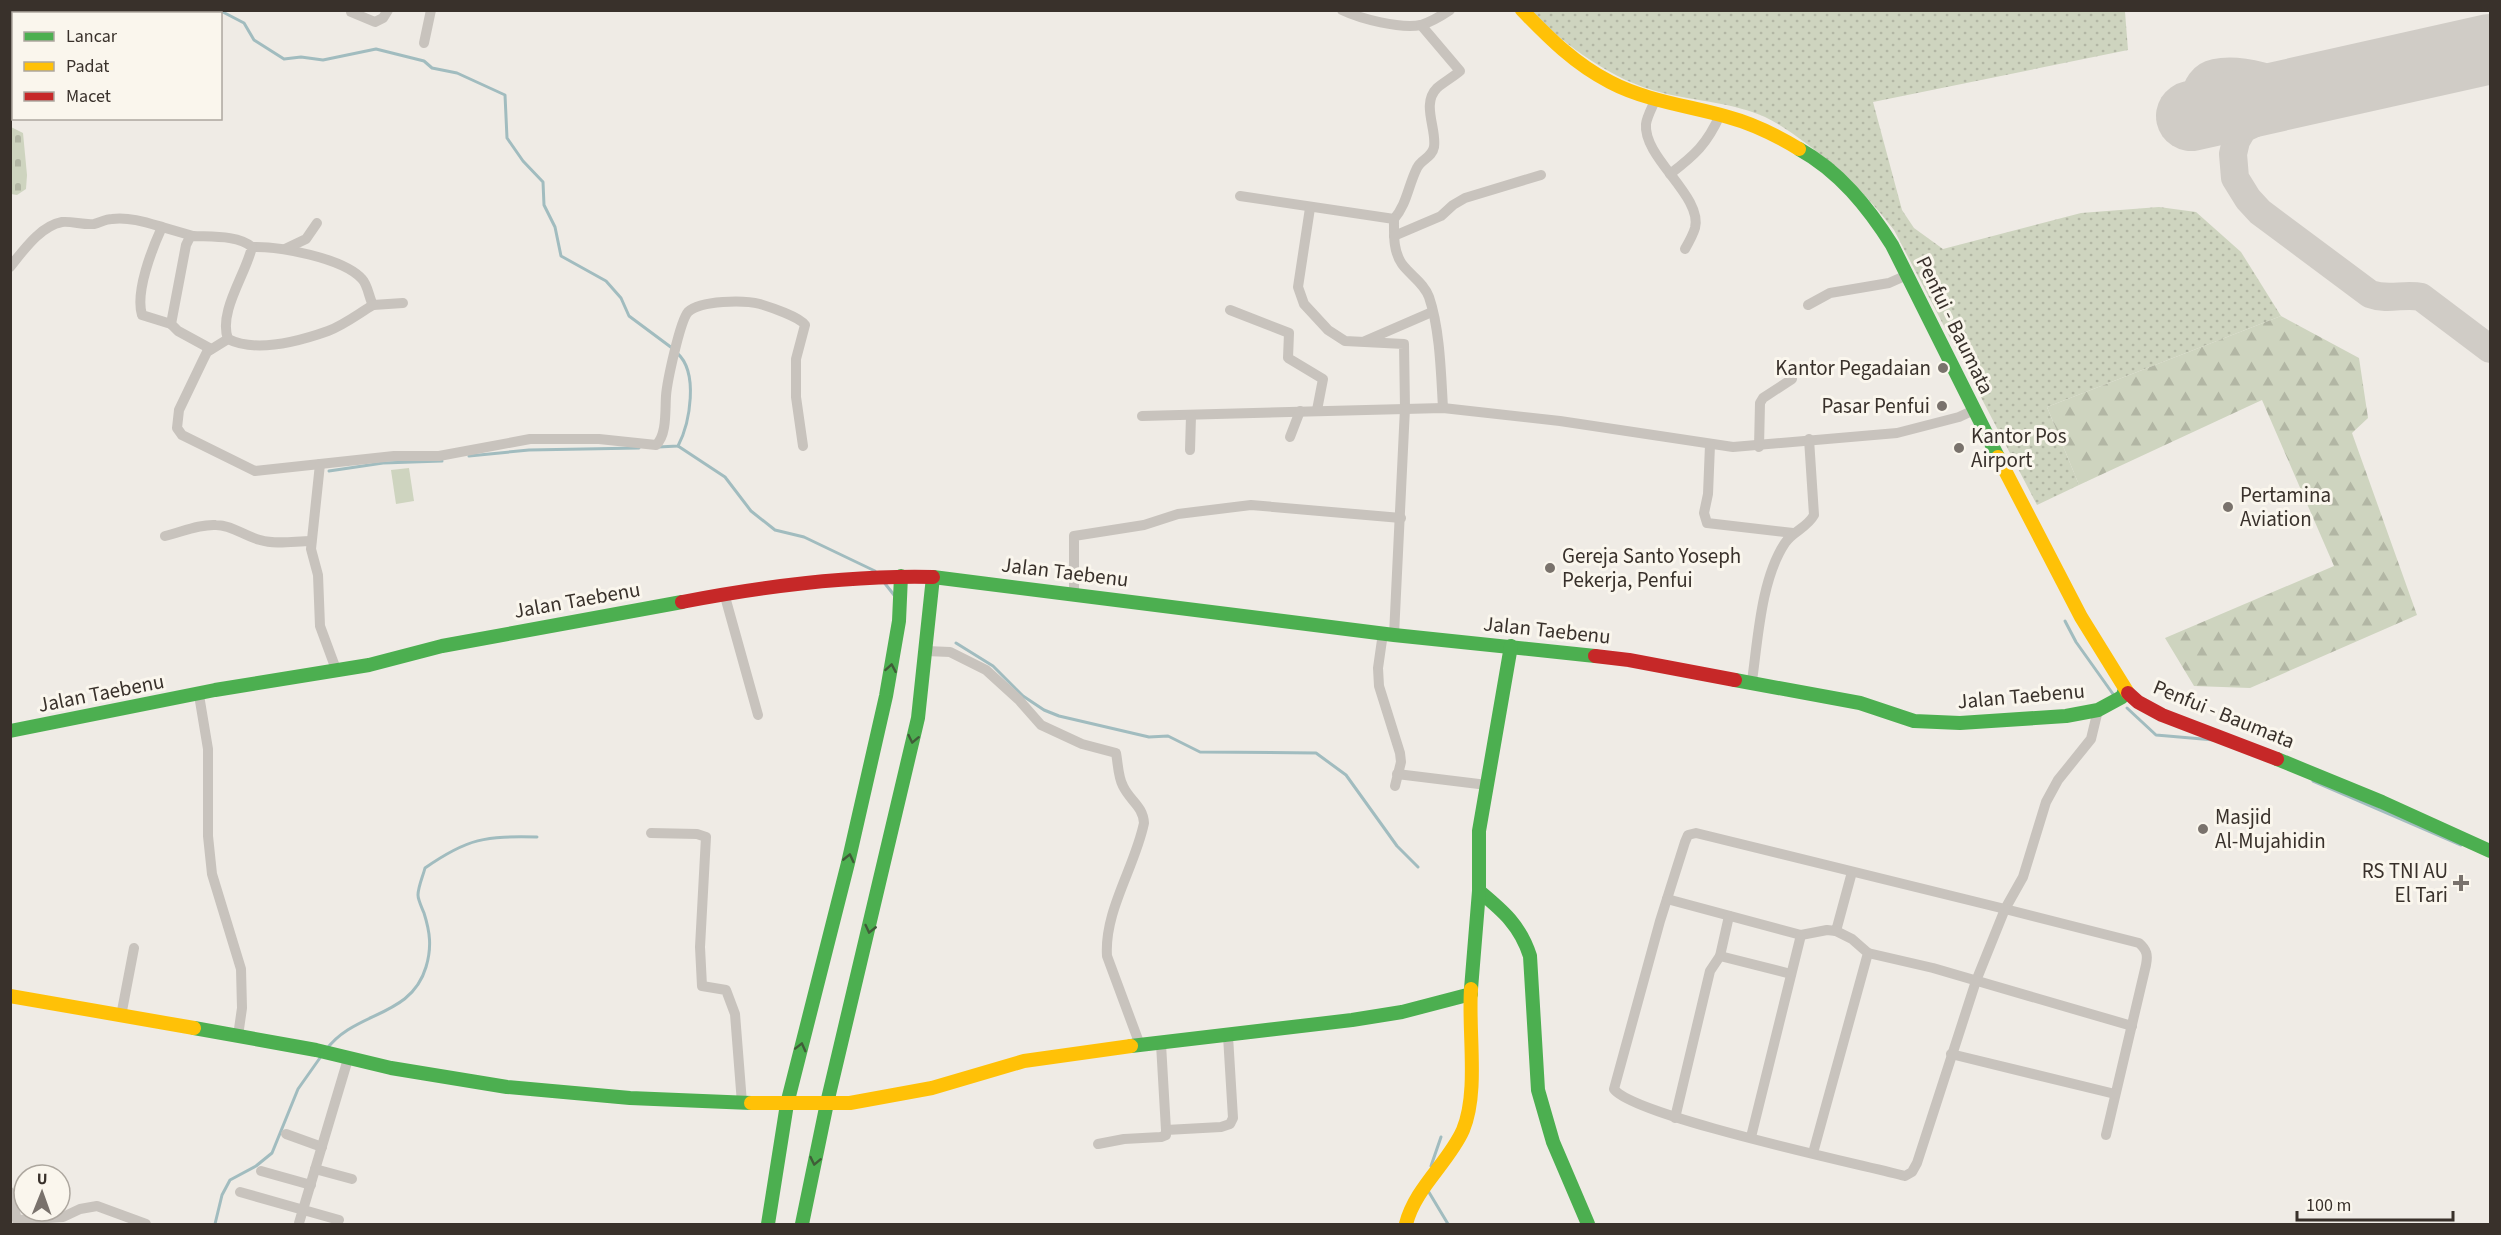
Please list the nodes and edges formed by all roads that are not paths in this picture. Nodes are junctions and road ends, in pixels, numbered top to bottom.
1 (388, 10) edge
2 (431, 10) edge
3 (1342, 10) edge
4 (1450, 10) edge
5 (1522, 10) edge
6 (351, 12) dead end
7 (1421, 25) junction
8 (424, 43) dead end
9 (1656, 98) junction
10 (1720, 115) junction
11 (1670, 174) junction
12 (1541, 175) dead end
13 (1240, 196) dead end
14 (1310, 208) junction
15 (1394, 219) junction
16 (317, 224) dead end
17 (162, 227) junction
18 (194, 236) junction
19 (1394, 236) junction
20 (252, 247) junction
21 (285, 249) junction
22 (1685, 249) dead end
23 (10, 267) edge
24 (1907, 275) junction
25 (403, 303) dead end
26 (373, 305) junction
27 (1808, 305) dead end
28 (1230, 310) dead end
29 (1432, 312) junction
30 (171, 324) junction
31 (228, 339) junction
32 (1362, 342) junction
33 (211, 349) junction
34 (1792, 379) dead end
35 (1405, 408) junction
36 (1443, 408) junction
37 (1317, 410) junction
38 (1974, 410) junction
39 (1300, 411) junction
40 (1143, 416) dead end
41 (1191, 416) junction
42 (1290, 437) dead end
43 (1809, 439) junction
44 (1710, 445) junction
45 (803, 446) dead end
46 (1759, 447) junction
47 (1190, 450) dead end
48 (320, 464) junction
49 (1401, 518) junction
50 (1793, 533) junction
51 (165, 536) dead end
52 (311, 541) junction
53 (894, 576) junction
54 (933, 577) junction
55 (724, 594) junction
56 (1074, 595) junction
57 (1388, 634) junction
58 (1511, 646) junction
59 (926, 651) junction
60 (337, 672) junction
61 (1752, 681) junction
62 (199, 695) junction
63 (2121, 696) junction
64 (2098, 710) junction
65 (758, 715) dead end
66 (10, 731) edge
67 (1397, 774) junction
68 (1395, 786) dead end
69 (1487, 786) junction
70 (651, 833) dead end
71 (2490, 851) edge
72 (1852, 872) junction
73 (1479, 891) junction
74 (1667, 899) junction
75 (2005, 909) junction
76 (1729, 916) junction
77 (1836, 931) junction
78 (1801, 935) junction
79 (134, 948) dead end
80 (1868, 953) junction
81 (1719, 956) junction
82 (1791, 974) junction
83 (1976, 981) junction
84 (1471, 994) junction
85 (10, 996) edge
86 (121, 1016) junction
87 (2132, 1026) junction
88 (238, 1036) junction
89 (1228, 1036) junction
90 (1161, 1044) junction
91 (1140, 1045) junction
92 (1951, 1054) junction
93 (343, 1058) junction
94 (2115, 1094) junction
95 (742, 1103) junction
96 (827, 1103) junction
97 (787, 1104) junction
98 (1675, 1118) junction
99 (1166, 1130) junction
100 (286, 1134) dead end
101 (2106, 1136) dead end
102 (1751, 1137) junction
103 (1098, 1144) dead end
104 (322, 1147) junction
105 (1813, 1153) junction
106 (315, 1170) junction
107 (261, 1171) dead end
108 (352, 1179) dead end
109 (310, 1185) junction
110 (240, 1192) dead end
111 (303, 1211) junction
112 (72, 1215) edge
113 (339, 1220) dead end
114 (299, 1222) dead end
115 (146, 1224) edge
116 (768, 1224) edge
117 (802, 1224) edge
118 (1406, 1224) edge
119 (1588, 1224) edge

1 - 6 street
2 - 8 street
3 - 7 street
4 - 7 street
5 - 9 main road, Penfui - Baumata
7 - 15 street
9 - 10 main road, Penfui - Baumata
9 - 11 street
10 - 11 street
10 - 24 main road, Penfui - Baumata
11 - 22 street
12 - 19 street
13 - 14 street
14 - 15 street
14 - 32 street
15 - 19 street
16 - 21 street
17 - 18 street
17 - 23 street
17 - 30 street
18 - 20 street
18 - 30 street
19 - 29 street
20 - 21 street
20 - 31 street
21 - 26 street
24 - 27 street
24 - 38 main road, Penfui - Baumata
25 - 26 street
26 - 31 street
28 - 37 street
29 - 32 street
29 - 36 street
30 - 33 street
31 - 33 street
32 - 35 street
33 - 48 street
34 - 46 street
35 - 36 street
35 - 37 street
35 - 49 street
36 - 44 street
37 - 39 street
38 - 43 street
38 - 63 main road, Penfui - Baumata
39 - 41 street
39 - 42 street
40 - 41 street
41 - 47 street
43 - 46 street
43 - 50 street
44 - 46 street
44 - 50 street
45 - 48 street
48 - 52 street
49 - 56 street
49 - 57 street
50 - 61 street
51 - 52 street
52 - 60 street
53 - 54 main road, Jalan Taebenu
53 - 55 main road, Jalan Taebenu
97 -> 53 main road
54 - 56 main road, Jalan Taebenu
54 - 59 main road
55 - 60 main road, Jalan Taebenu
55 - 65 street
56 - 57 main road, Jalan Taebenu
57 - 58 main road, Jalan Taebenu
57 - 67 street
58 - 61 main road, Jalan Taebenu
58 - 69 main road
59 - 91 street
59 -> 96 main road
60 - 62 main road, Jalan Taebenu
61 - 64 main road, Jalan Taebenu
62 - 66 main road, Jalan Taebenu
62 - 88 street
63 - 64 main road, Jalan Taebenu
63 - 71 main road, Penfui - Baumata
64 - 75 street
67 - 68 street
67 - 69 street
69 - 73 main road
70 - 95 street
72 - 74 street
72 - 75 street
72 - 77 street
73 - 84 main road
73 - 119 main road
74 - 76 street
74 - 98 street
75 - 83 street
75 - 87 street
76 - 78 street
76 - 81 street
77 - 78 street
77 - 80 street
78 - 82 street
79 - 86 street
80 - 83 street
80 - 105 street
81 - 82 street
81 - 98 street
82 - 102 street
83 - 87 street
83 - 92 street
84 - 89 main road
84 - 118 main road
85 - 86 main road
86 - 88 main road
87 - 94 street
88 - 93 main road
89 - 90 main road
89 - 99 street
90 - 91 main road
90 - 99 street
91 - 96 main road
92 - 94 street
92 - 105 street
93 - 95 main road
93 - 104 street
94 - 101 street
95 - 97 main road
96 - 97 main road
96 -> 117 main road
97 - 116 main road
98 - 102 street
99 - 103 street
100 - 104 street
102 - 105 street
104 - 106 street
106 - 108 street
106 - 109 street
107 - 109 street
109 - 111 street
110 - 111 street
111 - 113 street
111 - 114 street
112 - 115 street

